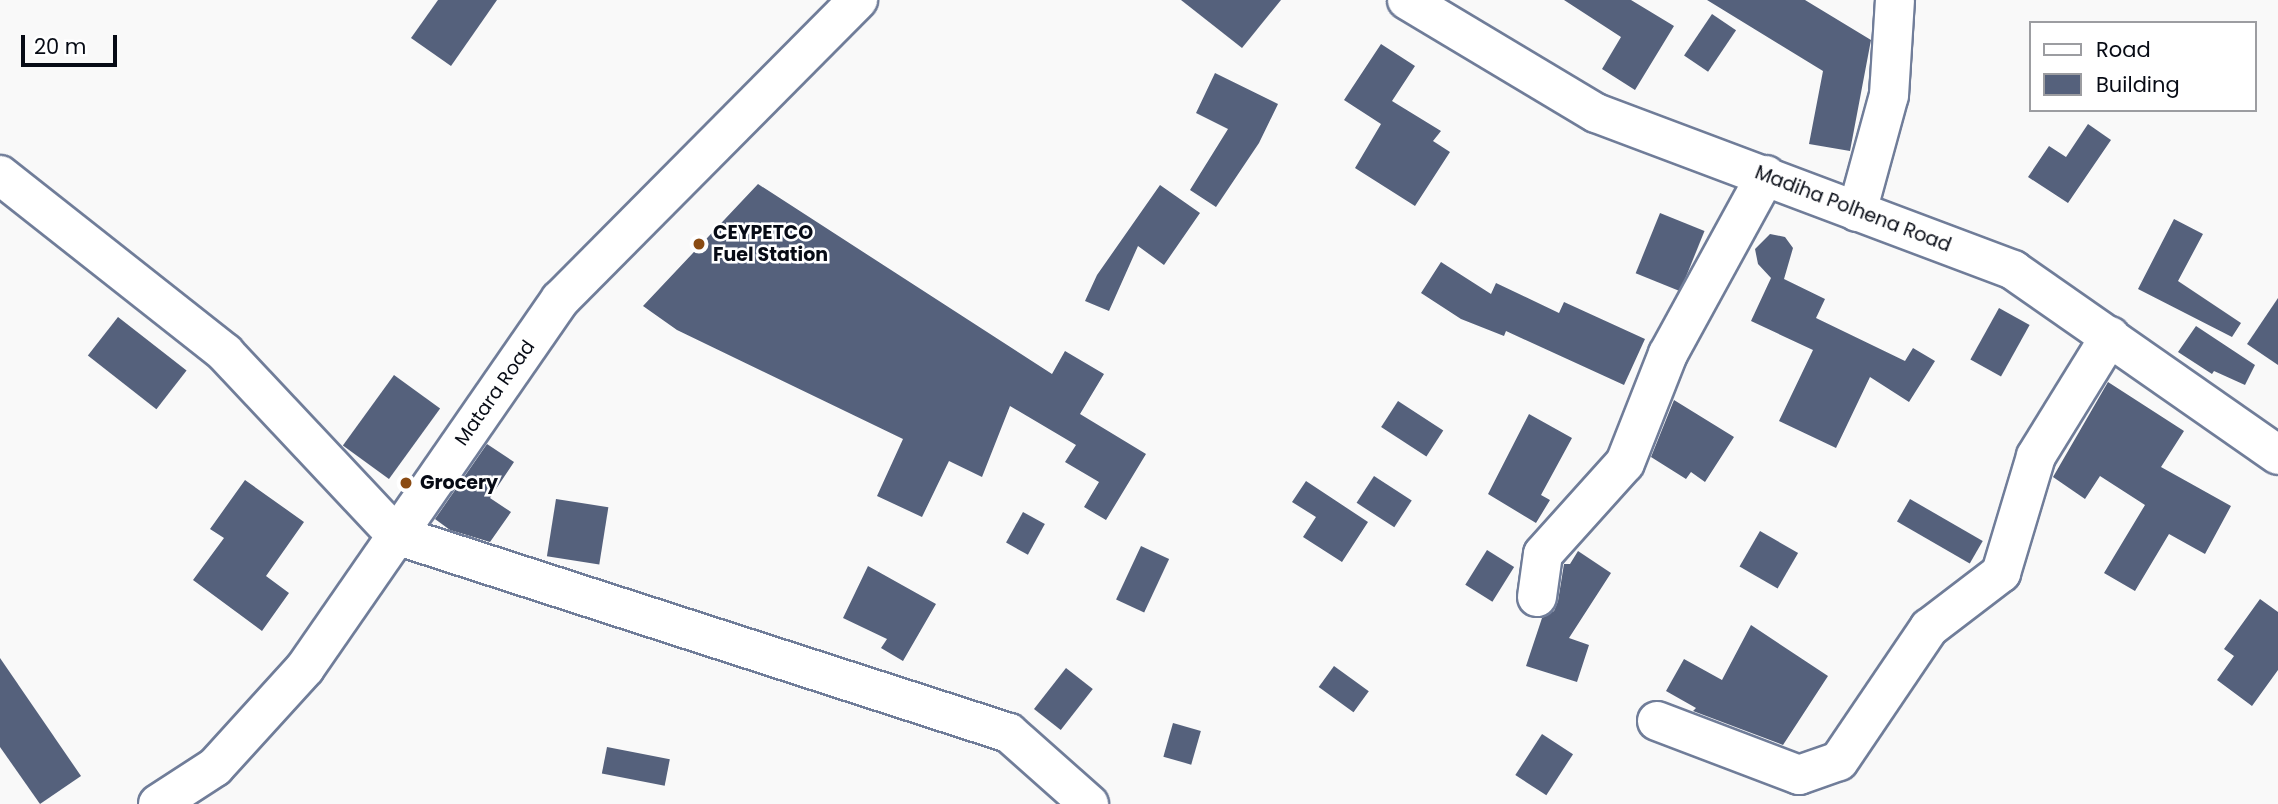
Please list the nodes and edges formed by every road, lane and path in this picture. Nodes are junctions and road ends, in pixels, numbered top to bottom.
1 (858, 0) edge
2 (1408, 0) edge
3 (1895, 0) edge
4 (0, 175) edge
5 (1766, 175) junction
6 (1857, 212) junction
7 (2110, 336) junction
8 (2278, 455) edge
9 (396, 535) junction
10 (1537, 597) dead end
11 (1657, 722) dead end
12 (158, 804) edge
13 (1089, 804) edge

1 - 9 main road, Matara Road
2 - 5 main road, Madiha Polhena Road
3 - 6 main road
4 - 9 main road
5 - 6 main road, Madiha Polhena Road
5 - 10 main road
6 - 7 main road, Madiha Polhena Road
7 - 8 main road, Madiha Polhena Road
7 - 11 main road
9 - 12 main road, Matara Road
9 - 13 main road

